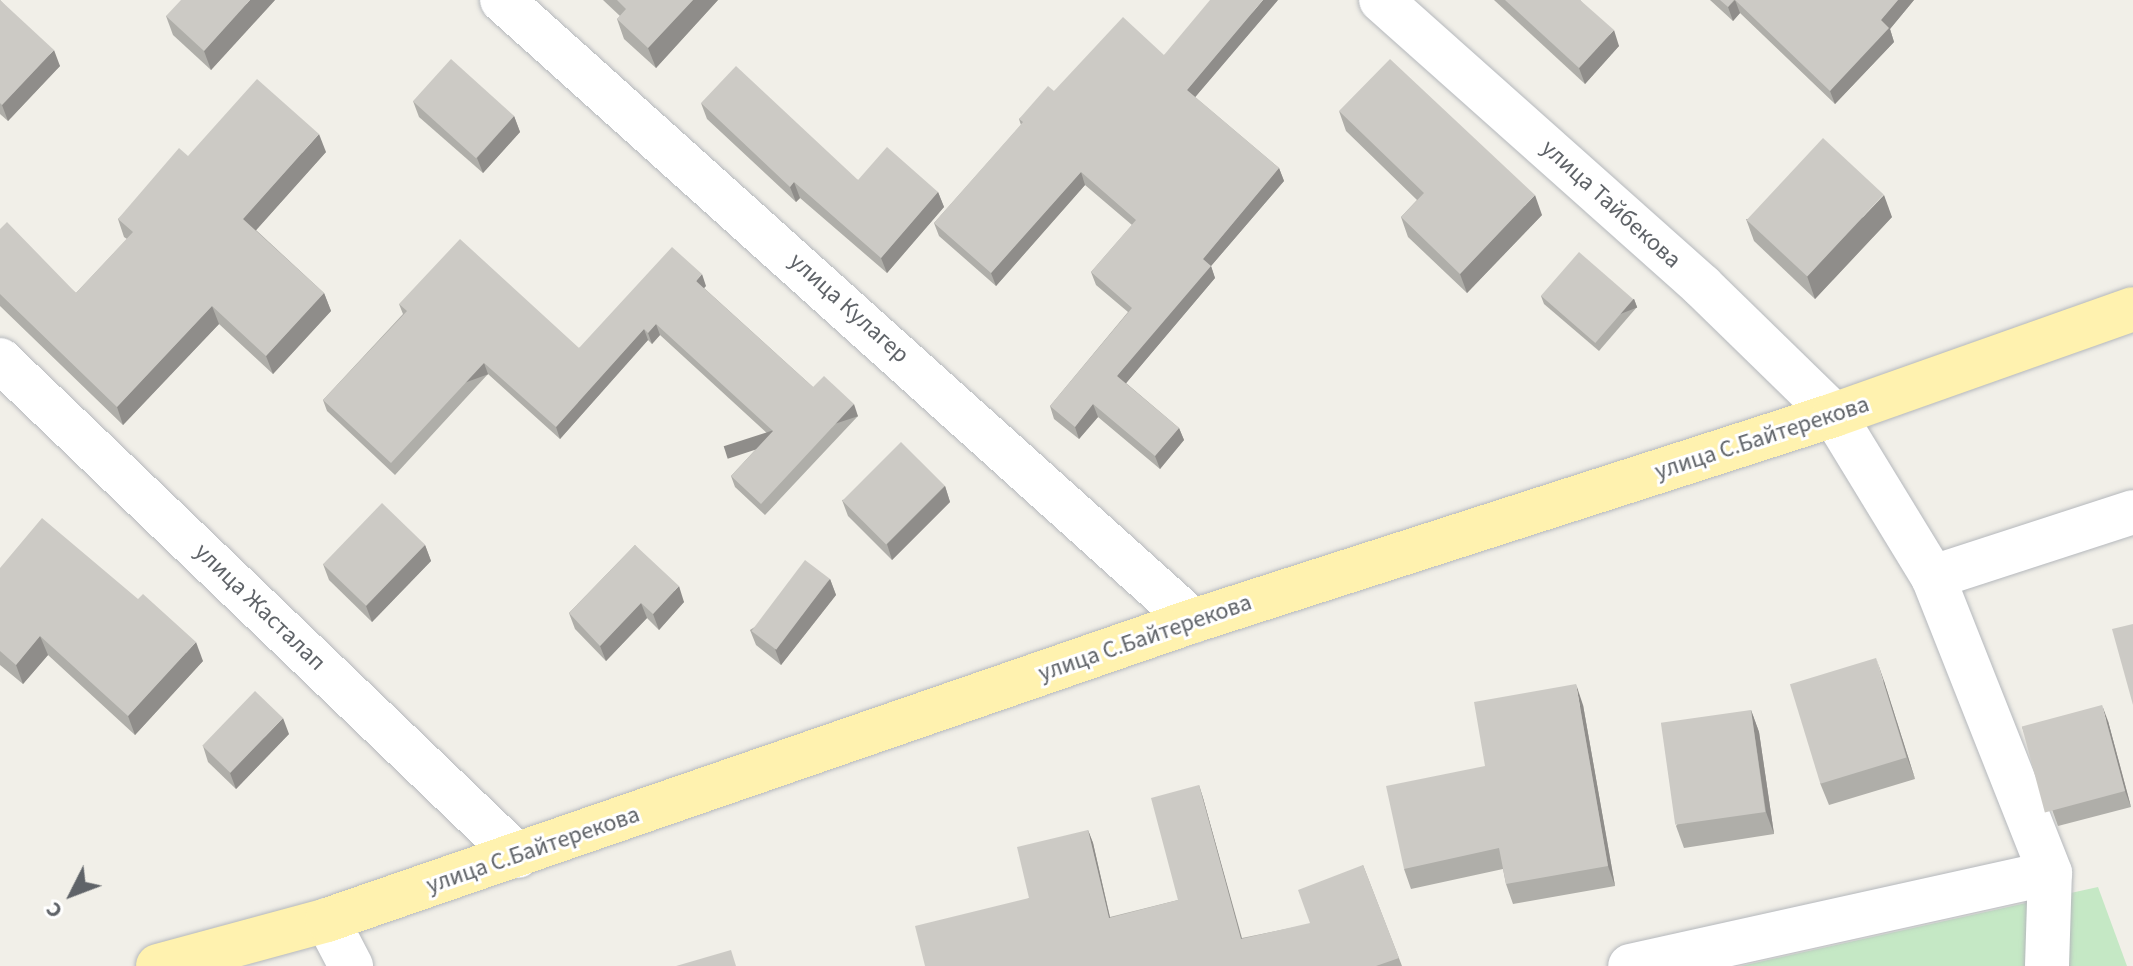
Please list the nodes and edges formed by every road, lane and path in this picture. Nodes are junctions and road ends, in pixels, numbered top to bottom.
1 (502, 0) edge
2 (1381, 0) edge
3 (2133, 309) edge
4 (0, 360) edge
5 (1834, 415) junction
6 (2133, 512) edge
7 (1933, 577) junction
8 (1193, 621) junction
9 (518, 856) junction
10 (2050, 873) junction
11 (327, 920) junction
12 (158, 966) edge
13 (351, 966) edge
14 (1630, 966) edge
15 (2047, 966) edge

1 - 8 street, улица Кулагер
2 - 5 street, улица Тайбекова
3 - 5 main road, улица С.Байтерекова
4 - 9 street, улица Жасталап
5 - 7 street, улица Тайбекова
5 - 8 main road, улица С.Байтерекова
6 - 7 street
7 - 10 street, улица Тайбекова
8 - 9 main road, улица С.Байтерекова
9 - 11 main road, улица С.Байтерекова
10 - 14 street
10 - 15 street
11 - 12 main road, улица С.Байтерекова
11 - 13 street

